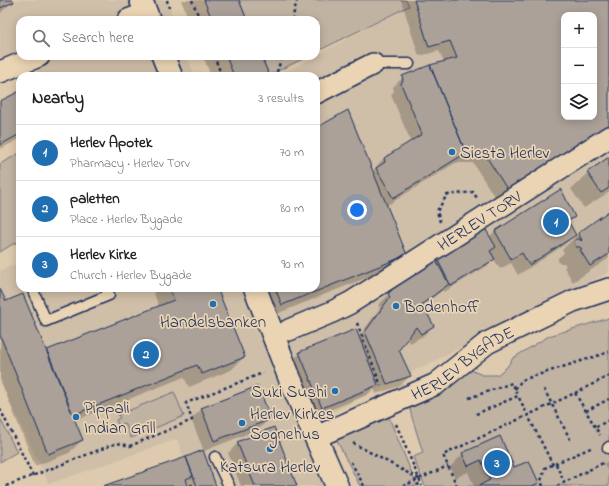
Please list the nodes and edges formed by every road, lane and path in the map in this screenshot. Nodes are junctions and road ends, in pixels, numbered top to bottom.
1 (192, 0) edge
2 (297, 0) edge
3 (198, 16) edge
4 (293, 16) edge
5 (29, 60) edge
6 (165, 60) edge
7 (216, 60) edge
8 (281, 60) edge
9 (373, 64) joint
10 (410, 64) dead end
11 (0, 72) edge
12 (169, 72) edge
13 (220, 72) edge
14 (277, 72) dead end
15 (320, 91) edge
16 (609, 137) edge
17 (490, 214) junction
18 (448, 240) junction
19 (609, 289) edge
20 (34, 292) edge
21 (108, 292) edge
22 (256, 292) edge
23 (350, 303) junction
24 (289, 330) dead end
25 (609, 352) edge
26 (263, 373) dead end
27 (609, 376) edge
28 (515, 389) junction
29 (544, 389) dead end
30 (575, 393) junction
31 (518, 396) junction
32 (469, 398) dead end
33 (609, 399) edge
34 (388, 404) junction
35 (552, 404) junction
36 (0, 409) edge
37 (586, 411) junction
38 (476, 414) dead end
39 (528, 415) junction
40 (609, 420) edge
41 (596, 427) junction
42 (316, 437) junction
43 (571, 441) dead end
44 (351, 442) dead end
45 (607, 446) edge
46 (215, 457) dead end
47 (602, 459) dead end
48 (554, 464) junction
49 (448, 466) junction
50 (33, 476) junction
51 (419, 479) junction
52 (564, 482) junction
53 (6, 486) edge
54 (229, 486) edge
55 (337, 486) edge
56 (403, 486) edge
57 (418, 486) edge
58 (422, 486) edge
59 (457, 486) edge
60 (543, 486) edge
61 (557, 486) edge
62 (566, 486) edge

1 - 3 path
2 - 4 path
5 - 11 street
6 - 12 street
7 - 13 path
8 - 14 path
9 - 10 lane
9 - 15 street
16 - 17 street, HERLEV TORV
17 - 18 street, HERLEV TORV
17 - 18 path
18 - 23 street, HERLEV TORV
19 - 34 street, HERLEV BYGADE
20 - 21 lane
22 - 42 street
23 - 24 street, HERLEV TORV
23 - 34 path
25 - 28 path
26 - 50 path
27 - 30 path
28 - 31 path
28 - 32 path
29 - 35 path
30 - 35 path
30 - 37 path
31 - 38 path
31 - 39 path
33 - 37 path
34 - 42 street, HERLEV BYGADE
34 - 51 path
35 - 39 path
35 - 43 path
36 - 50 path
37 - 41 path
39 - 48 path
39 - 49 path
40 - 41 path
41 - 45 path
42 - 55 street
44 - 51 path
45 - 48 path
46 - 54 lane
47 - 52 path
48 - 52 path
48 - 60 path
49 - 51 path
49 - 59 path
50 - 53 path
51 - 56 path
51 - 57 path
51 - 58 path
52 - 61 path
52 - 62 path

